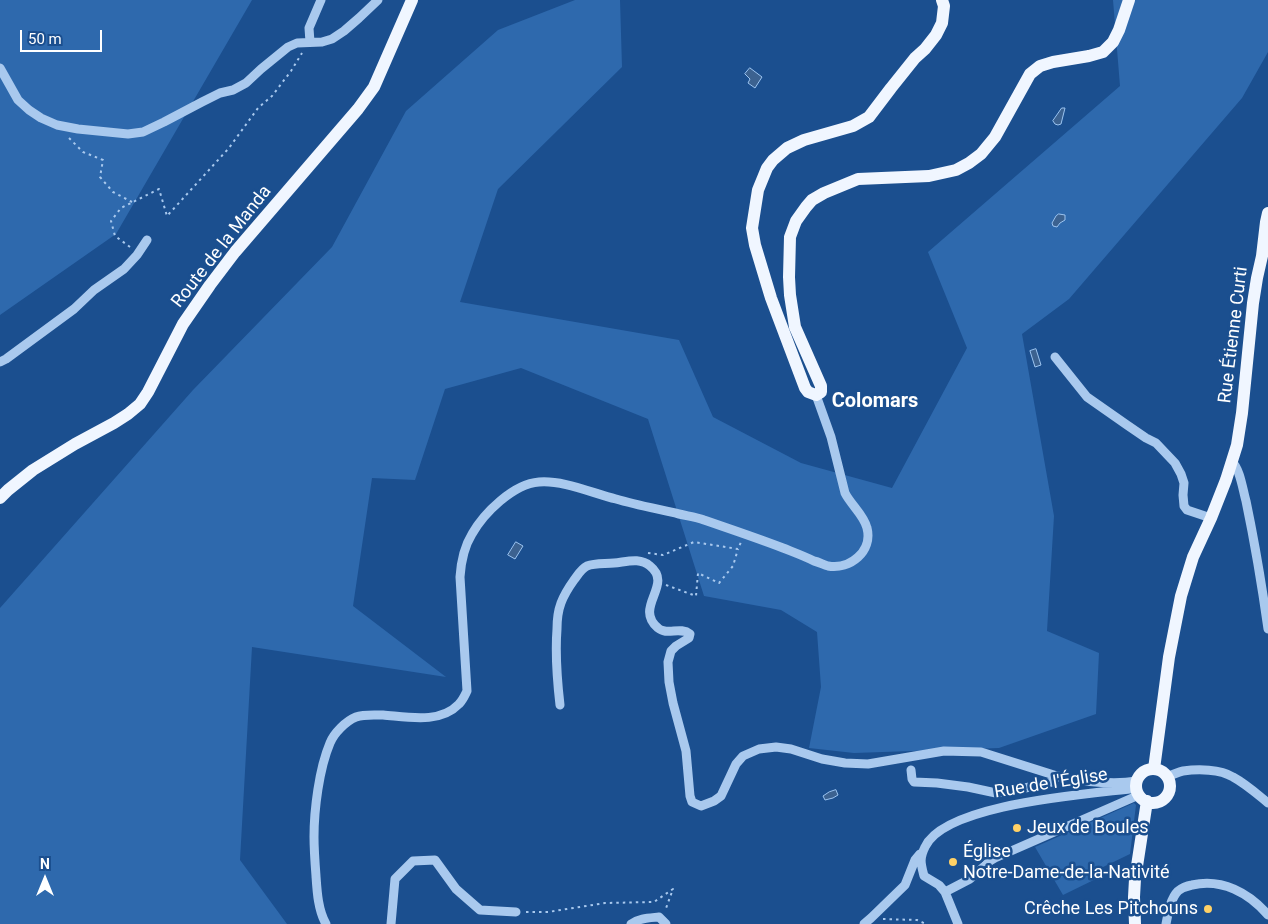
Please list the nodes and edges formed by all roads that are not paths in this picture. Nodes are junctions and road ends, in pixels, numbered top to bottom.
1 (321, 0) edge
2 (378, 0) edge
3 (412, 0) edge
4 (942, 0) edge
5 (1129, 0) edge
6 (308, 42) junction
7 (0, 68) edge
8 (1268, 213) edge
9 (147, 240) dead end
10 (1055, 357) dead end
11 (0, 362) edge
12 (816, 395) junction
13 (1232, 462) junction
14 (0, 498) edge
15 (1211, 518) junction
16 (1268, 629) edge
17 (560, 705) dead end
18 (1154, 769) junction
19 (911, 770) dead end
20 (1057, 776) junction
21 (1168, 776) junction
22 (1140, 791) junction
23 (1268, 803) edge
24 (924, 850) junction
25 (945, 892) junction
26 (516, 912) road end
27 (1268, 915) edge
28 (867, 921) edge
29 (664, 922) edge
30 (326, 924) edge
31 (391, 924) edge
32 (630, 924) edge
33 (958, 924) edge
34 (1135, 924) edge
35 (1166, 924) edge

1 - 6 street
2 - 6 street
3 - 14 main road, Route de la Manda
4 - 12 main road
5 - 12 main road
6 - 7 street
8 - 13 main road, Rue Étienne Curti
9 - 11 street
10 - 15 street
12 - 30 street
13 - 15 main road, Rue Étienne Curti
13 - 16 street
15 - 18 main road, Rue Étienne Curti
17 - 20 street
18 - 21 main road
18 - 22 main road
19 - 20 street
20 - 22 street
21 - 22 main road
21 - 23 street
22 - 24 street, Rue de l'Église
22 - 25 street
22 - 34 main road
24 - 25 street
24 - 28 street, Rue de l'Église
25 - 33 street
26 - 31 street
27 - 35 street
29 - 32 street

